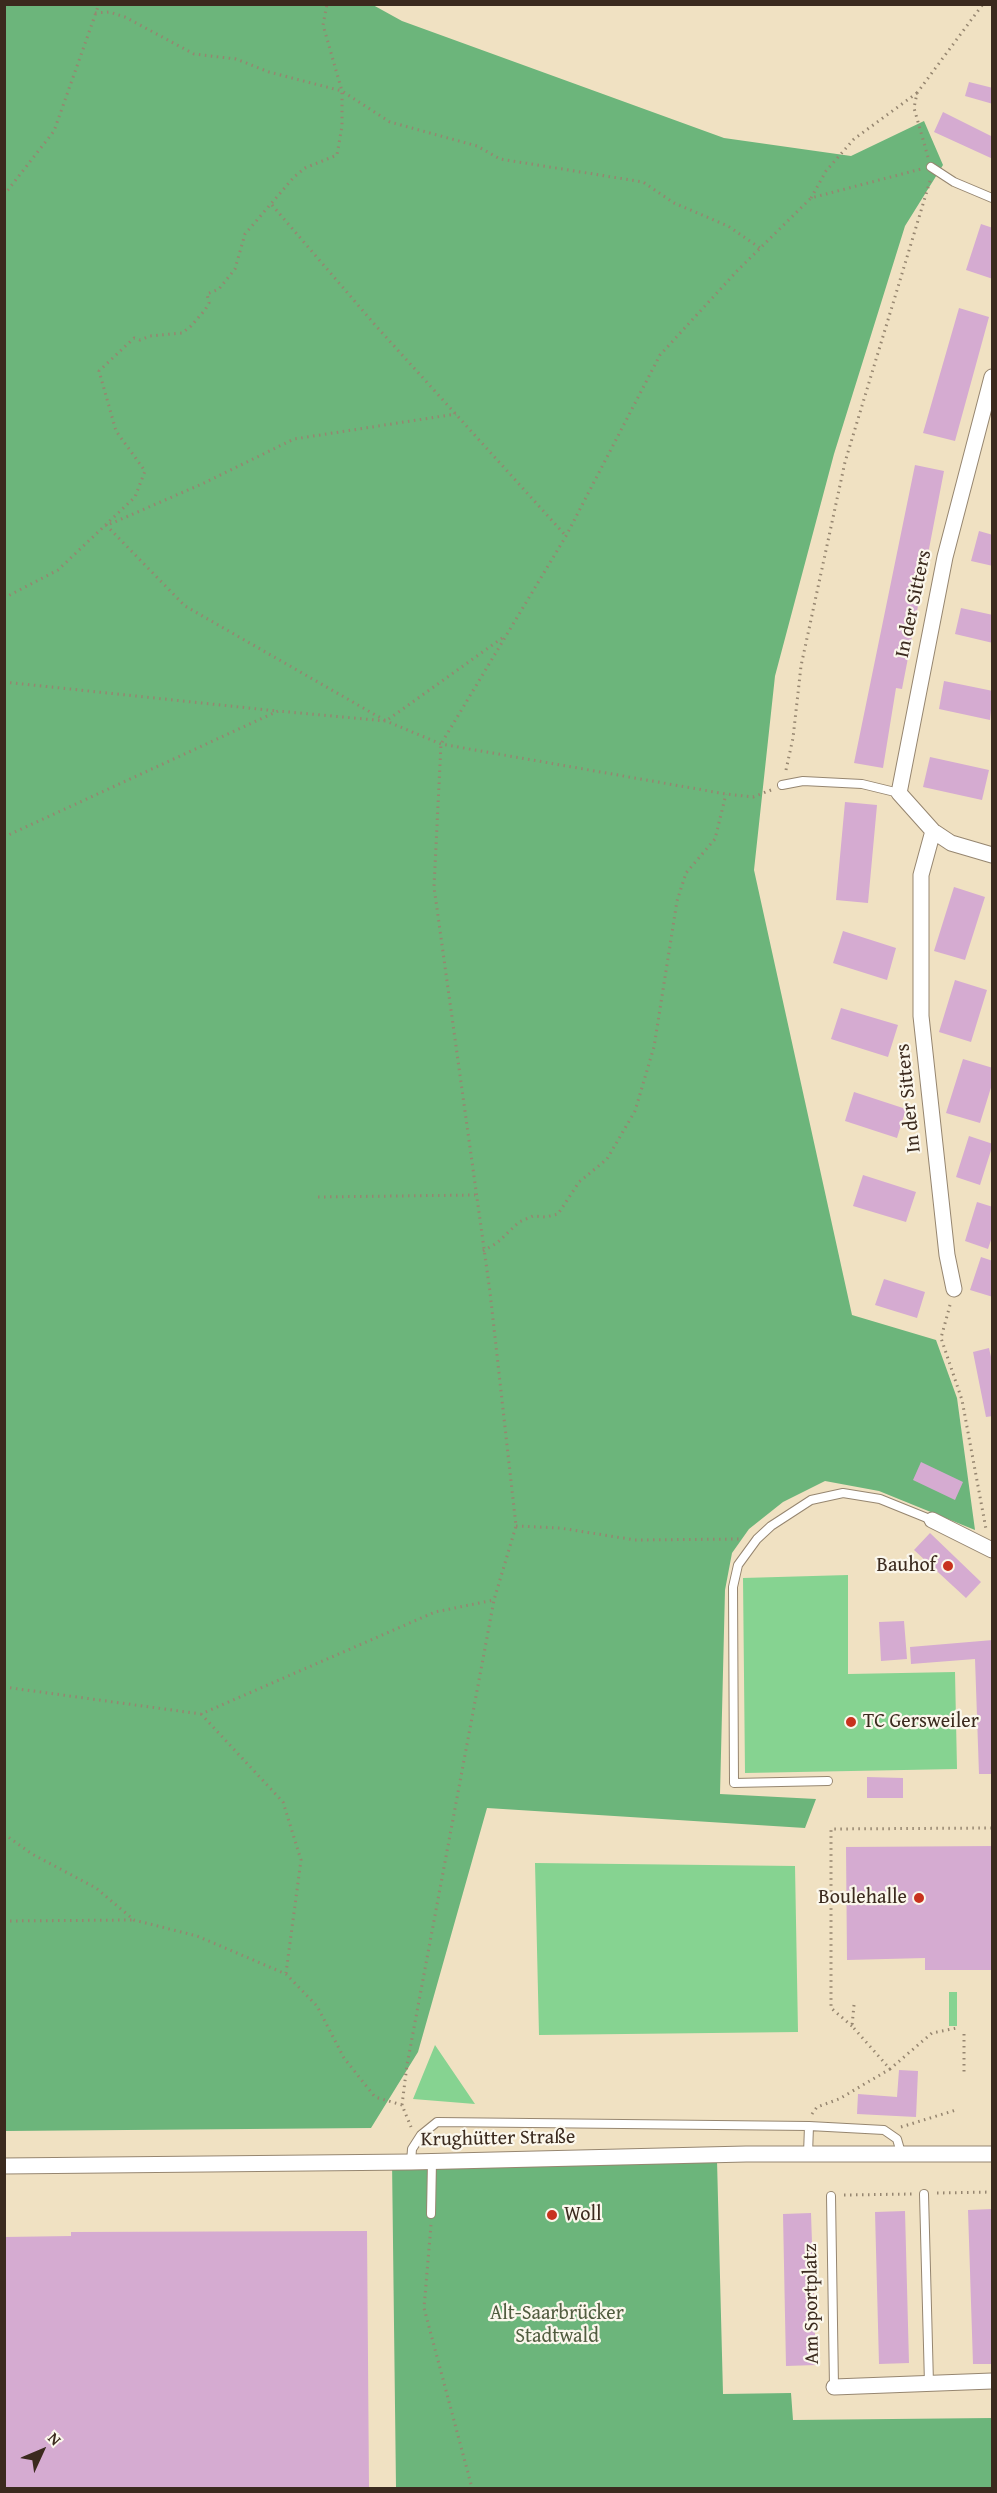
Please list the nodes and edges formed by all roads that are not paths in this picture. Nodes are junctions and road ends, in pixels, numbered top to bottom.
1 (931, 167) road end
2 (993, 198) edge
3 (993, 376) edge
4 (783, 785) road end
5 (899, 793) junction
6 (933, 831) junction
7 (993, 855) edge
8 (954, 1289) road end
9 (932, 1520) joint
10 (991, 1549) edge
11 (828, 1781) dead end
12 (809, 2126) junction
13 (901, 2153) junction
14 (808, 2154) junction
15 (993, 2154) edge
16 (432, 2161) junction
17 (411, 2162) junction
18 (4, 2166) edge
19 (924, 2194) dead end
20 (831, 2196) dead end
21 (431, 2214) road end
22 (993, 2381) edge
23 (930, 2384) junction
24 (834, 2387) joint

1 - 2 lane
3 - 5 street, In der Sitters
4 - 5 lane
5 - 6 street
6 - 7 street
6 - 8 street, In der Sitters
9 - 10 street
9 - 11 lane
12 - 13 lane
12 - 14 lane
12 - 17 lane
13 - 14 street, Krughütter Straße
13 - 15 street, Krughütter Straße
14 - 16 street, Krughütter Straße
16 - 17 street, Krughütter Straße
16 - 21 lane
17 - 18 street, Krughütter Straße
19 - 23 lane
20 - 24 lane, Am Sportplatz
22 - 23 street, Am Sportplatz
23 - 24 street, Am Sportplatz

